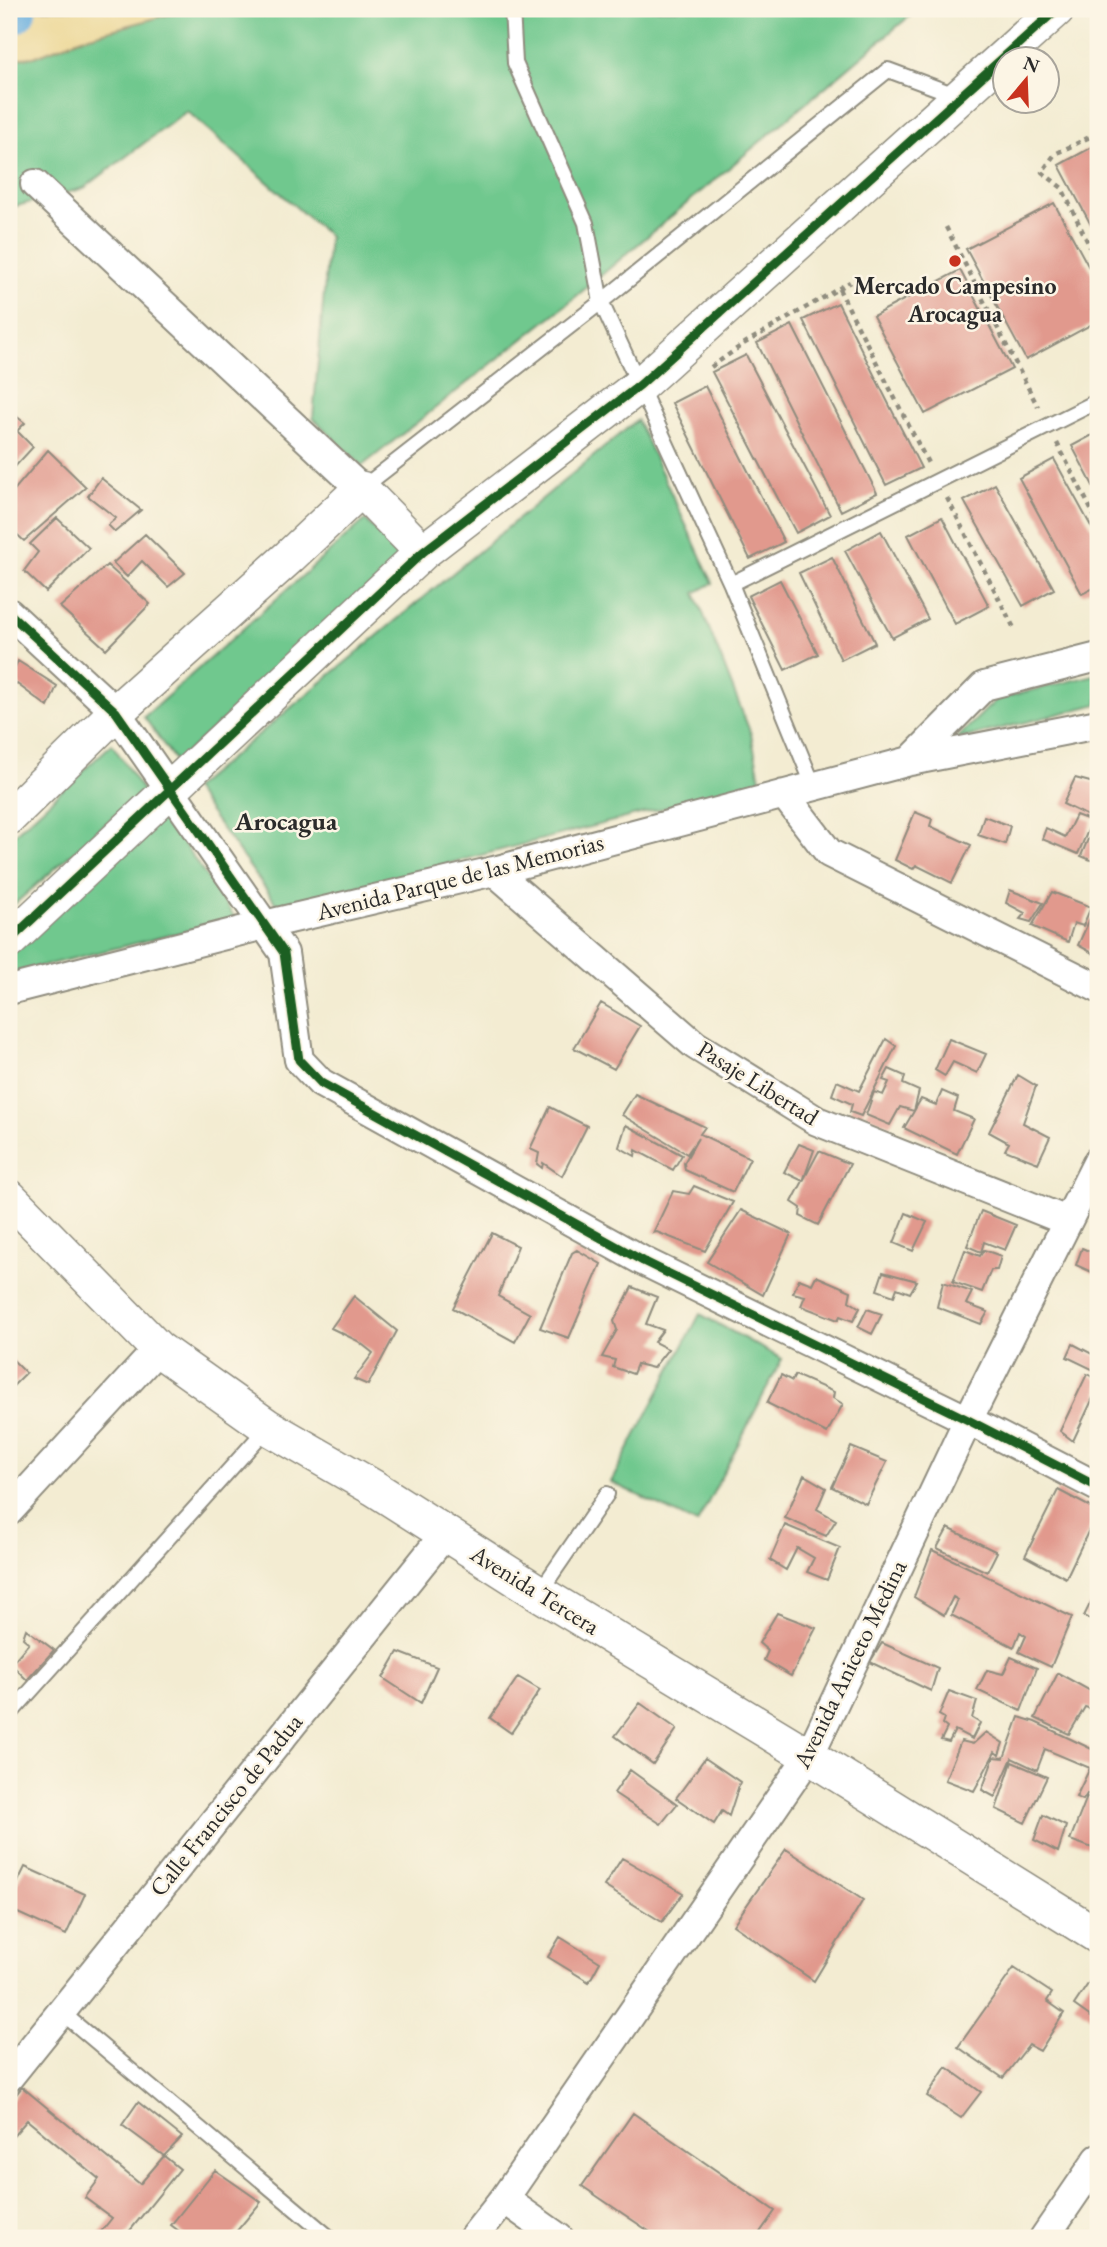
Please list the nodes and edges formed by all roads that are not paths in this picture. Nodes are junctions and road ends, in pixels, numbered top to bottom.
1 (512, 9) edge
2 (1058, 9) edge
3 (960, 97) junction
4 (35, 184) dead end
5 (601, 302) junction
6 (639, 385) junction
7 (1098, 401) edge
8 (360, 489) junction
9 (423, 551) junction
10 (731, 584) junction
11 (9, 613) edge
12 (1098, 657) edge
13 (116, 712) junction
14 (1094, 728) edge
15 (910, 761) junction
16 (814, 787) junction
17 (169, 789) junction
18 (784, 794) junction
19 (9, 817) edge
20 (494, 871) junction
21 (264, 925) junction
22 (9, 941) edge
23 (1098, 988) edge
24 (9, 990) edge
25 (1098, 1161) edge
26 (9, 1197) edge
27 (1067, 1222) junction
28 (158, 1349) junction
29 (968, 1420) junction
30 (268, 1427) junction
31 (1098, 1487) edge
32 (607, 1494) dead end
33 (9, 1511) edge
34 (444, 1534) junction
35 (539, 1593) junction
36 (9, 1715) edge
37 (809, 1756) junction
38 (1098, 1936) edge
39 (60, 2011) junction
40 (9, 2077) edge
41 (1098, 2160) edge
42 (503, 2199) junction
43 (330, 2238) edge
44 (473, 2238) edge
45 (559, 2238) edge
46 (1044, 2238) edge

1 - 5 lane
2 - 3 street
3 - 5 lane
3 - 6 street
4 - 8 street
5 - 6 lane
5 - 8 lane
6 - 9 street
6 - 10 lane
7 - 10 lane
8 - 9 street
8 - 13 street
9 - 17 street
10 - 16 lane
11 - 13 street
12 - 15 street
13 - 17 street
13 - 19 street
14 - 15 street, Avenida Parque de las Memorias
15 - 16 street, Avenida Parque de las Memorias
16 - 18 street, Avenida Parque de las Memorias
17 - 21 street
17 - 22 street
18 - 20 street, Avenida Parque de las Memorias
18 - 23 street
20 - 21 street, Avenida Parque de las Memorias
20 - 27 street, Pasaje Libertad
21 - 24 street, Avenida Parque de las Memorias
21 - 29 street
25 - 27 street, Avenida Aniceto Medina
26 - 28 street, Avenida Tercera
27 - 29 street, Avenida Aniceto Medina
28 - 30 street, Avenida Tercera
28 - 33 street
29 - 31 street
29 - 37 street, Avenida Aniceto Medina
30 - 34 street, Avenida Tercera
30 - 36 lane
32 - 35 lane
34 - 35 street, Avenida Tercera
34 - 39 street, Calle Francisco de Padua
35 - 37 street, Avenida Tercera
37 - 38 street, Avenida Tercera
37 - 42 street, Avenida Aniceto Medina
39 - 40 street, Calle Francisco de Padua
39 - 43 lane
41 - 46 street
42 - 44 street, Avenida Aniceto Medina
42 - 45 street

